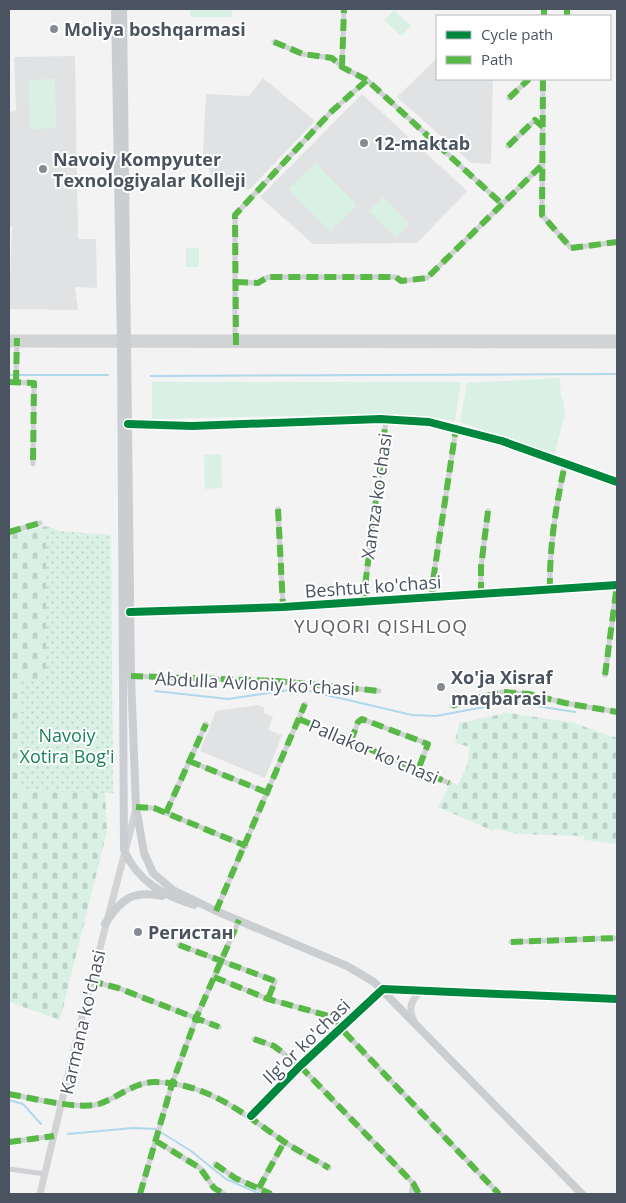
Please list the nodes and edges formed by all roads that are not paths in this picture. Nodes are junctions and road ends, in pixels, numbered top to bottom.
1 (115, 9) edge
2 (123, 9) edge
3 (344, 9) edge
4 (274, 42) dead end
5 (342, 67) junction
6 (367, 80) junction
7 (528, 80) edge
8 (543, 80) edge
9 (510, 98) dead end
10 (543, 127) junction
11 (508, 146) dead end
12 (543, 164) junction
13 (502, 204) junction
14 (617, 242) edge
15 (236, 282) junction
16 (9, 338) edge
17 (617, 338) edge
18 (17, 341) junction
19 (124, 342) junction
20 (236, 342) junction
21 (9, 344) edge
22 (617, 345) edge
23 (9, 382) edge
24 (16, 382) junction
25 (386, 420) junction
26 (128, 424) junction
27 (456, 428) junction
28 (33, 464) dead end
29 (565, 464) junction
30 (617, 482) edge
31 (278, 509) dead end
32 (488, 511) dead end
33 (40, 523) dead end
34 (9, 532) edge
35 (617, 586) edge
36 (550, 590) junction
37 (481, 594) junction
38 (432, 597) junction
39 (363, 602) junction
40 (283, 607) junction
41 (130, 612) junction
42 (131, 676) junction
43 (605, 676) dead end
44 (379, 690) dead end
45 (305, 704) dead end
46 (452, 706) dead end
47 (617, 712) edge
48 (299, 719) junction
49 (206, 724) dead end
50 (350, 741) junction
51 (189, 761) junction
52 (418, 770) junction
53 (448, 783) dead end
54 (268, 793) junction
55 (136, 807) junction
56 (166, 813) junction
57 (246, 846) junction
58 (124, 850) junction
59 (172, 898) junction
60 (216, 911) junction
61 (239, 920) junction
62 (105, 924) junction
63 (617, 938) edge
64 (511, 942) dead end
65 (179, 945) dead end
66 (221, 961) junction
67 (214, 977) junction
68 (91, 981) junction
69 (382, 989) junction
70 (426, 989) junction
71 (268, 999) junction
72 (617, 999) edge
73 (196, 1018) junction
74 (414, 1021) junction
75 (219, 1027) dead end
76 (341, 1027) junction
77 (254, 1039) dead end
78 (300, 1066) junction
79 (172, 1084) junction
80 (9, 1094) edge
81 (62, 1103) junction
82 (251, 1116) junction
83 (54, 1136) junction
84 (9, 1142) edge
85 (156, 1142) junction
86 (284, 1142) junction
87 (214, 1164) dead end
88 (329, 1168) dead end
89 (9, 1169) edge
90 (45, 1174) junction
91 (414, 1183) junction
92 (259, 1188) junction
93 (40, 1194) edge
94 (140, 1194) edge
95 (224, 1194) edge
96 (271, 1194) edge
97 (411, 1194) edge
98 (419, 1194) edge
99 (499, 1194) edge
100 (582, 1194) edge

1 - 19 main road
2 - 19 main road
3 - 5 street
4 - 5 street
5 - 6 street
6 - 13 street
6 - 15 street
7 - 9 street
8 - 10 street
10 - 11 street
10 - 12 street
12 - 13 street
12 - 14 street
13 - 15 street
15 - 20 street
16 - 18 main road
17 - 20 main road
18 - 19 main road
18 - 21 main road
18 - 24 street
19 - 20 main road
19 - 26 main road
19 - 58 main road
20 - 22 main road
23 - 24 street
24 - 28 street
25 - 26 street
25 - 27 street
25 - 39 street, Xamza ko'chasi
26 - 41 main road
27 - 29 street
27 - 38 street
29 - 30 street
29 - 36 street
31 - 40 street
32 - 37 street
33 - 34 street
35 - 36 street, Beshtut ko'chasi
35 - 43 street
36 - 37 street, Beshtut ko'chasi
37 - 38 street, Beshtut ko'chasi
38 - 39 street, Beshtut ko'chasi
39 - 40 street, Beshtut ko'chasi
40 - 41 street, Beshtut ko'chasi
41 - 42 main road
42 - 44 street, Abdulla Avloniy ko'chasi
42 - 55 main road
45 - 48 street
46 - 47 street
48 - 50 street, Pallakor ko'chasi
48 - 54 street
49 - 51 street
50 - 52 street, Pallakor ko'chasi
50 - 52 street
51 - 54 street
51 - 56 street
52 - 53 street, Pallakor ko'chasi
54 - 57 street
55 - 56 street
55 - 58 main road, Karmana ko'chasi
55 - 60 main road
56 - 57 street
57 - 60 street
58 - 59 main road
58 - 62 main road, Karmana ko'chasi
59 - 60 main road
59 - 62 main road
60 - 61 main road
61 - 66 street
61 - 69 main road
62 - 68 main road, Karmana ko'chasi
63 - 64 street
65 - 66 street
66 - 67 street
66 - 71 street
67 - 71 street, Ilg'or ko'chasi
67 - 73 street
68 - 73 street
68 - 81 main road, Karmana ko'chasi
69 - 70 main road
69 - 74 main road
69 - 76 street, Ilg'or ko'chasi
70 - 72 main road
70 - 74 main road
71 - 76 street, Ilg'or ko'chasi
73 - 75 street
73 - 79 street
74 - 100 main road
76 - 78 street, Ilg'or ko'chasi
76 - 99 street, Ilg'or ko'chasi
77 - 78 street, Ilg'or ko'chasi
78 - 82 street, Ilg'or ko'chasi
78 - 91 street, Ilg'or ko'chasi
79 - 81 street
79 - 82 street
79 - 85 street
80 - 81 street
81 - 83 main road, Karmana ko'chasi
82 - 86 street
83 - 84 street
83 - 90 main road, Karmana ko'chasi
85 - 94 street
85 - 95 street
86 - 88 street
86 - 92 street
87 - 92 street
89 - 90 street
90 - 93 main road, Karmana ko'chasi
91 - 97 street
91 - 98 street, Ilg'or ko'chasi
92 - 96 street

